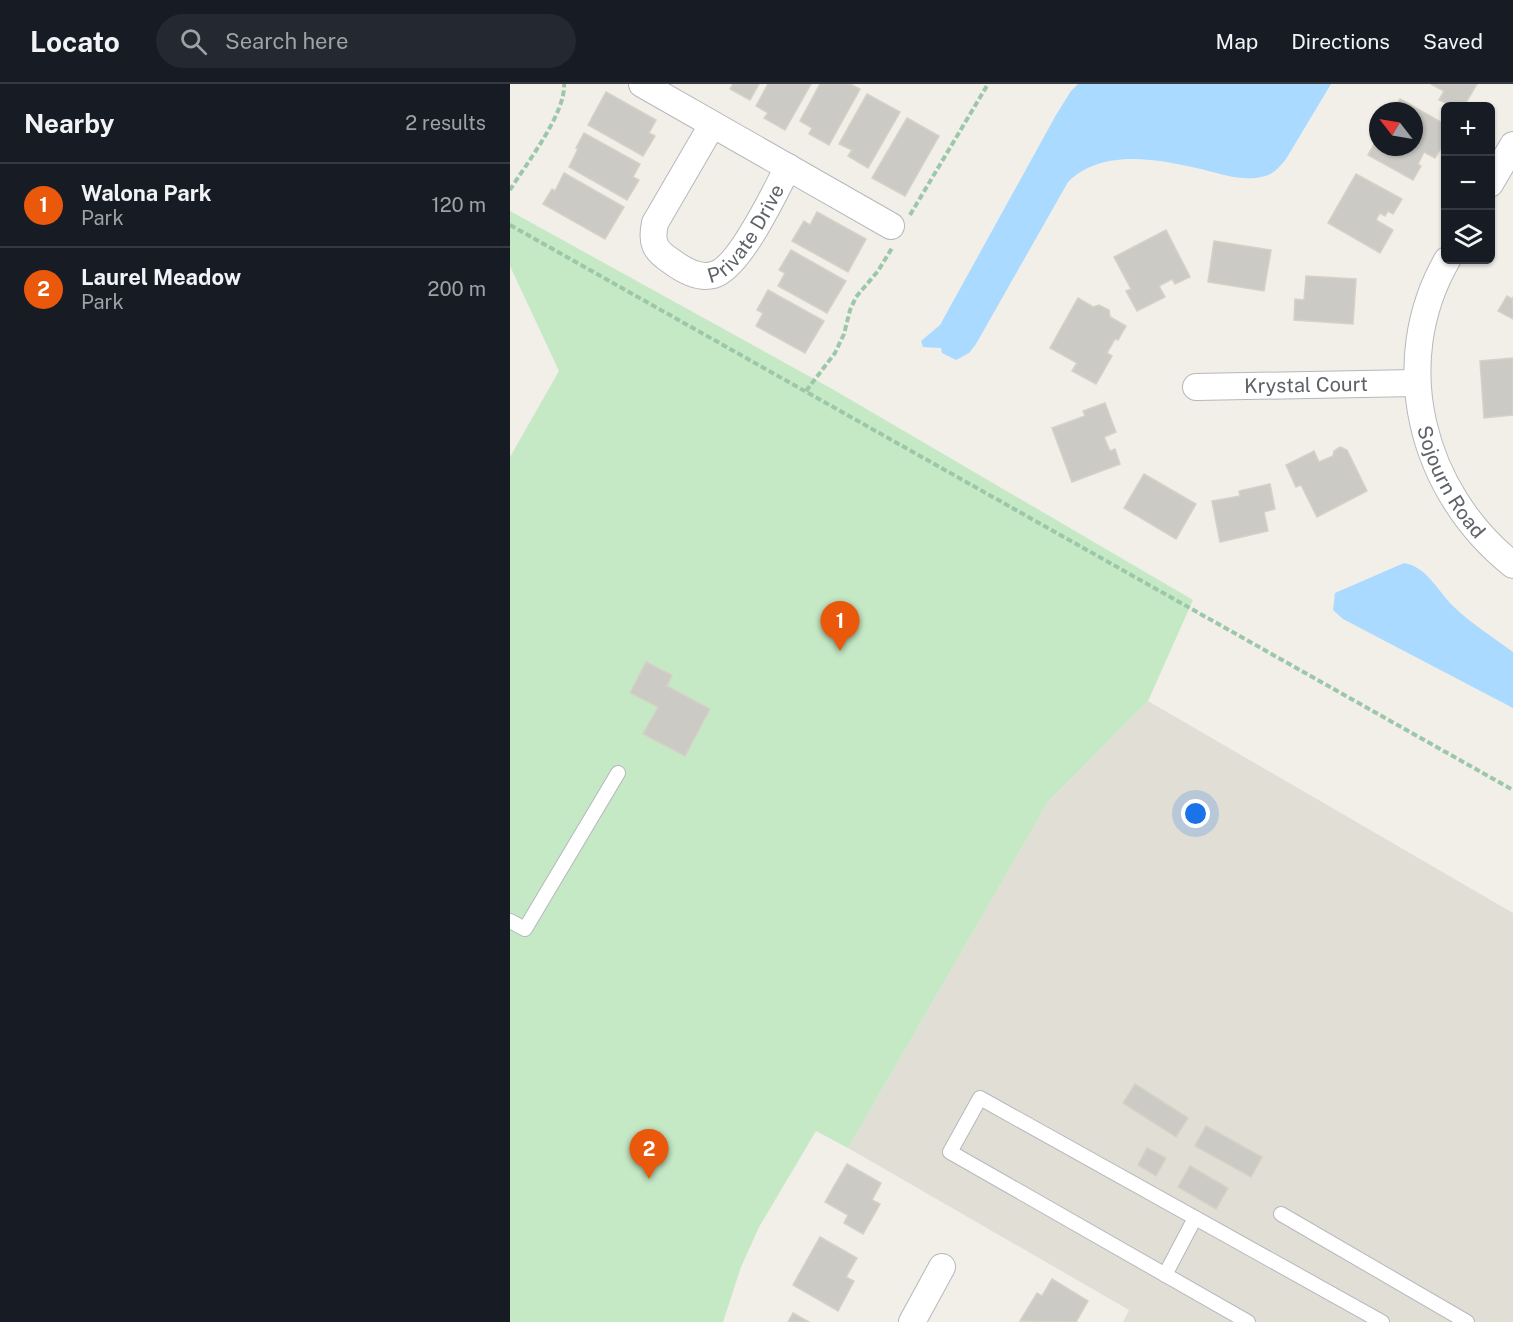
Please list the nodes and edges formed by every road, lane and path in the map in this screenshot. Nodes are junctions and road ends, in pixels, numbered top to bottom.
1 (564, 84) edge
2 (642, 84) edge
3 (712, 125) junction
4 (1513, 145) edge
5 (788, 167) junction
6 (1495, 177) edge
7 (510, 190) edge
8 (510, 225) edge
9 (891, 226) dead end
10 (1445, 264) edge
11 (1416, 383) junction
12 (1196, 387) dead end
13 (1513, 565) edge
14 (618, 773) dead end
15 (1513, 789) edge
16 (510, 921) edge
17 (1281, 1214) dead end
18 (1195, 1218) junction
19 (942, 1267) dead end
20 (1166, 1275) junction
21 (912, 1322) edge
22 (1248, 1322) edge
23 (1382, 1322) edge
24 (1467, 1322) edge

1 - 7 path
2 - 3 street, Private Drive
3 - 5 street, Private Drive
3 - 5 street, Private Drive
4 - 6 street
5 - 9 street, Private Drive
8 - 15 path
10 - 11 street, Sojourn Road
11 - 12 street, Krystal Court
11 - 13 street, Sojourn Road
14 - 16 lane
17 - 24 lane
18 - 20 lane
18 - 20 lane
18 - 23 lane
19 - 21 street
20 - 22 lane

